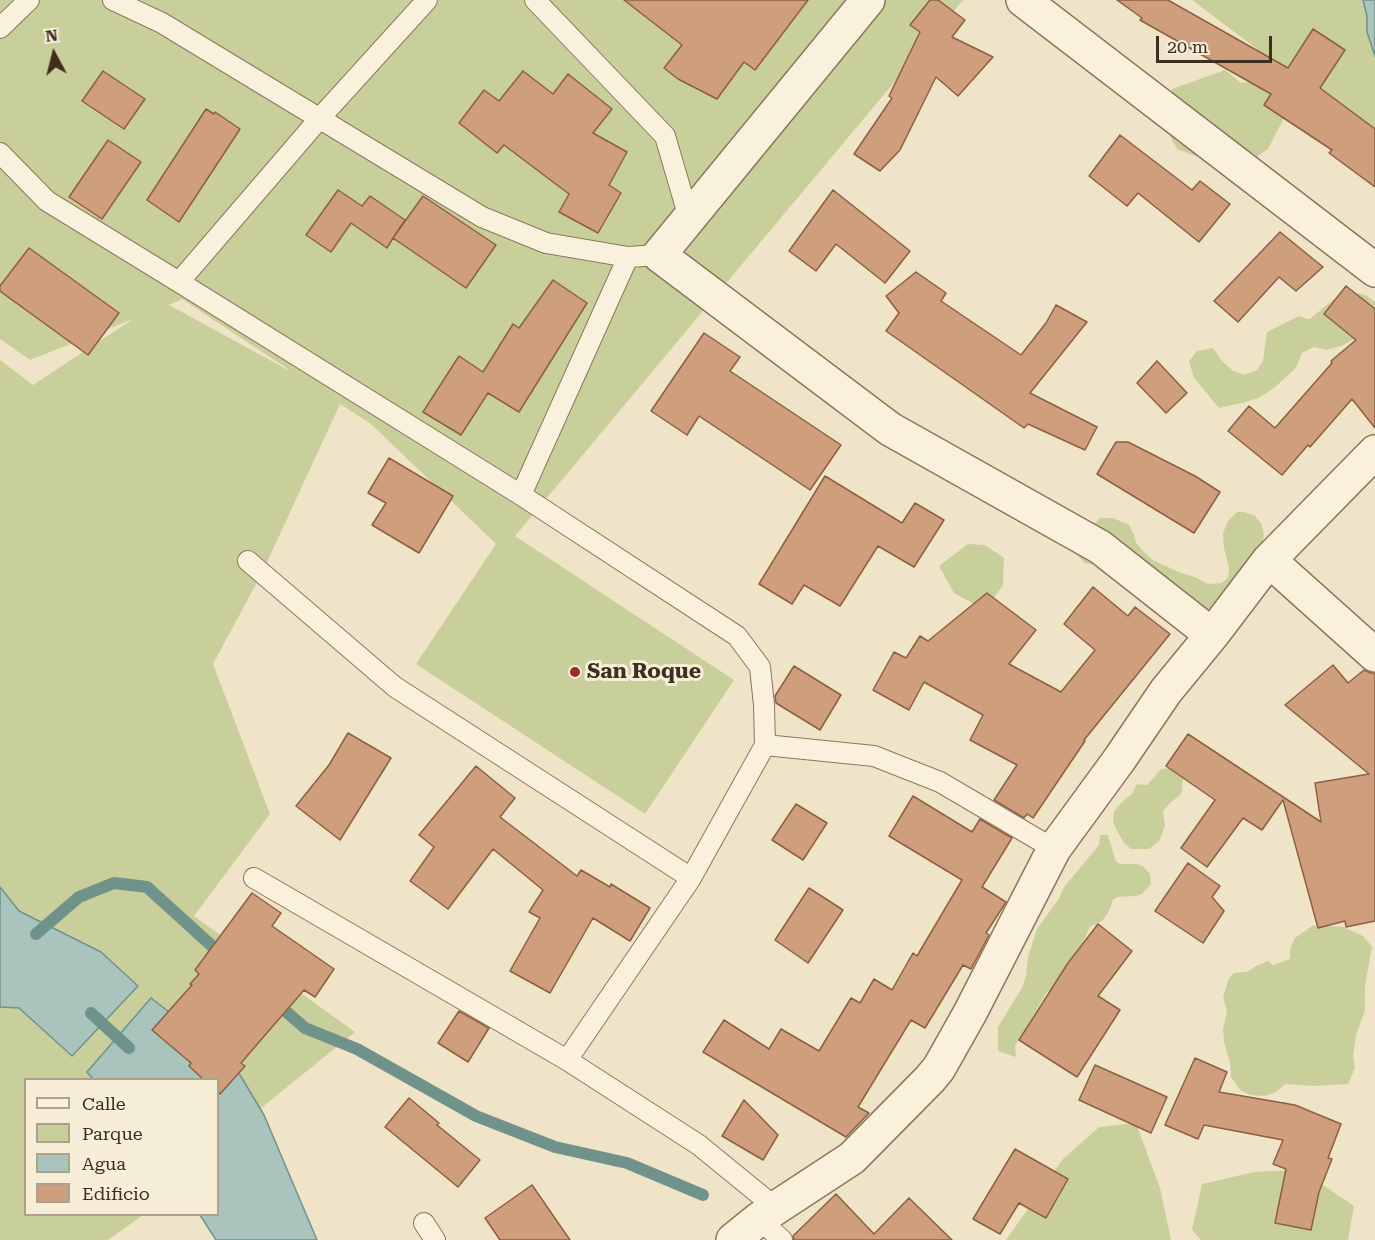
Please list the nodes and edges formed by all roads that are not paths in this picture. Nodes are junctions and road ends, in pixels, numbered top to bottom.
1 (29, 0) edge
2 (113, 0) edge
3 (427, 0) edge
4 (535, 0) edge
5 (868, 0) edge
6 (1023, 0) edge
7 (0, 28) edge
8 (320, 118) junction
9 (0, 153) edge
10 (689, 218) junction
11 (644, 256) junction
12 (1375, 270) edge
13 (179, 282) junction
14 (1375, 452) edge
15 (521, 495) junction
16 (1269, 560) junction
17 (248, 561) dead end
18 (1212, 635) junction
19 (1375, 655) edge
20 (765, 745) junction
21 (1054, 849) junction
22 (254, 878) dead end
23 (691, 878) junction
24 (567, 1060) junction
25 (772, 1222) edge
26 (424, 1223) dead end
27 (435, 1240) edge
28 (733, 1240) edge

1 - 7 lane
2 - 8 lane
3 - 8 lane
4 - 10 lane
5 - 10 street
6 - 12 street
8 - 11 lane
8 - 13 lane
9 - 13 lane
10 - 11 street
11 - 15 lane
11 - 18 street
13 - 15 lane
14 - 16 street
15 - 20 lane
16 - 18 street
16 - 19 street
17 - 23 lane
18 - 21 street
20 - 21 lane
20 - 23 lane
21 - 25 street
22 - 24 lane
23 - 24 lane
24 - 25 lane
25 - 28 street
26 - 27 lane

